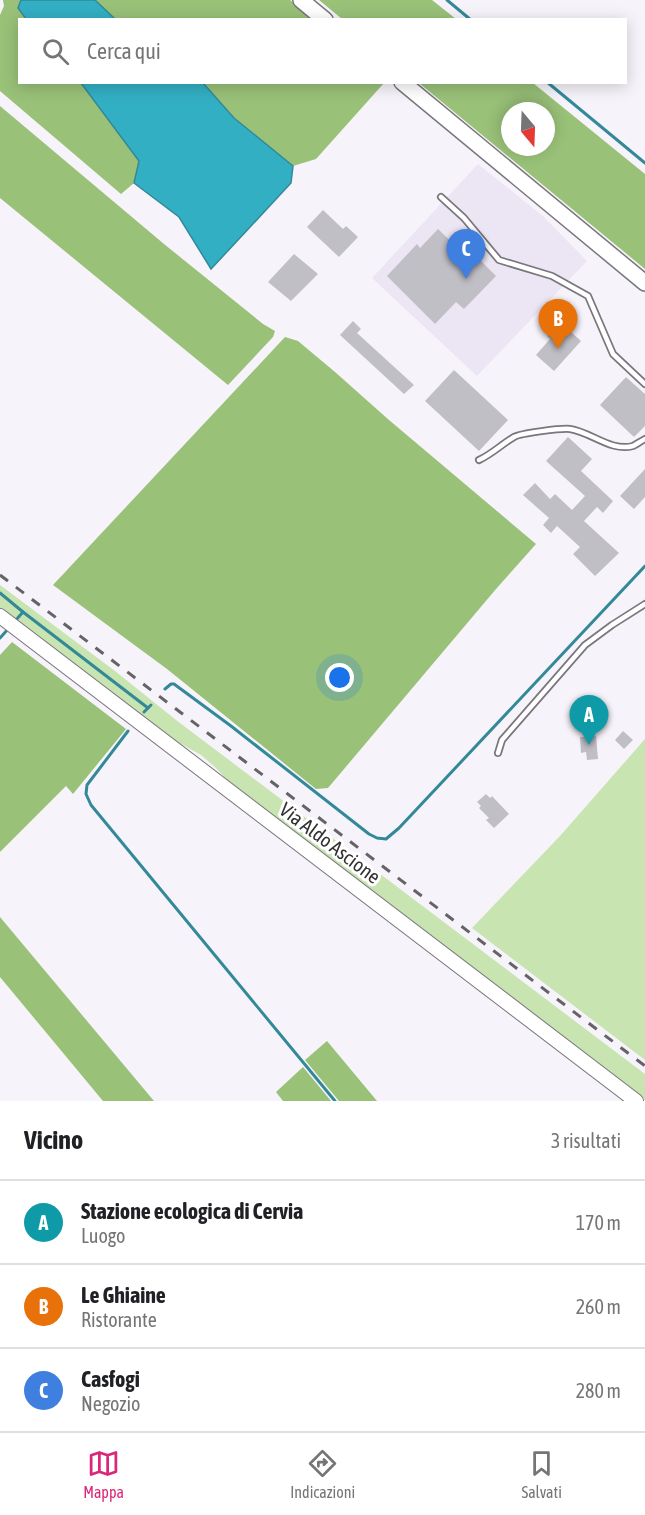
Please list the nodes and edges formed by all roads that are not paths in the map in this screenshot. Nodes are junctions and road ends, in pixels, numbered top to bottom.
1 (301, 0) edge
2 (323, 18) edge
3 (404, 84) edge
4 (441, 196) dead end
5 (645, 283) edge
6 (645, 384) edge
7 (645, 439) edge
8 (479, 460) dead end
9 (645, 604) edge
10 (8, 622) edge
11 (498, 753) dead end
12 (636, 1101) edge

1 - 2 main road
3 - 5 main road
4 - 6 lane
7 - 8 lane
9 - 11 lane
10 - 12 street, Via Aldo Ascione

